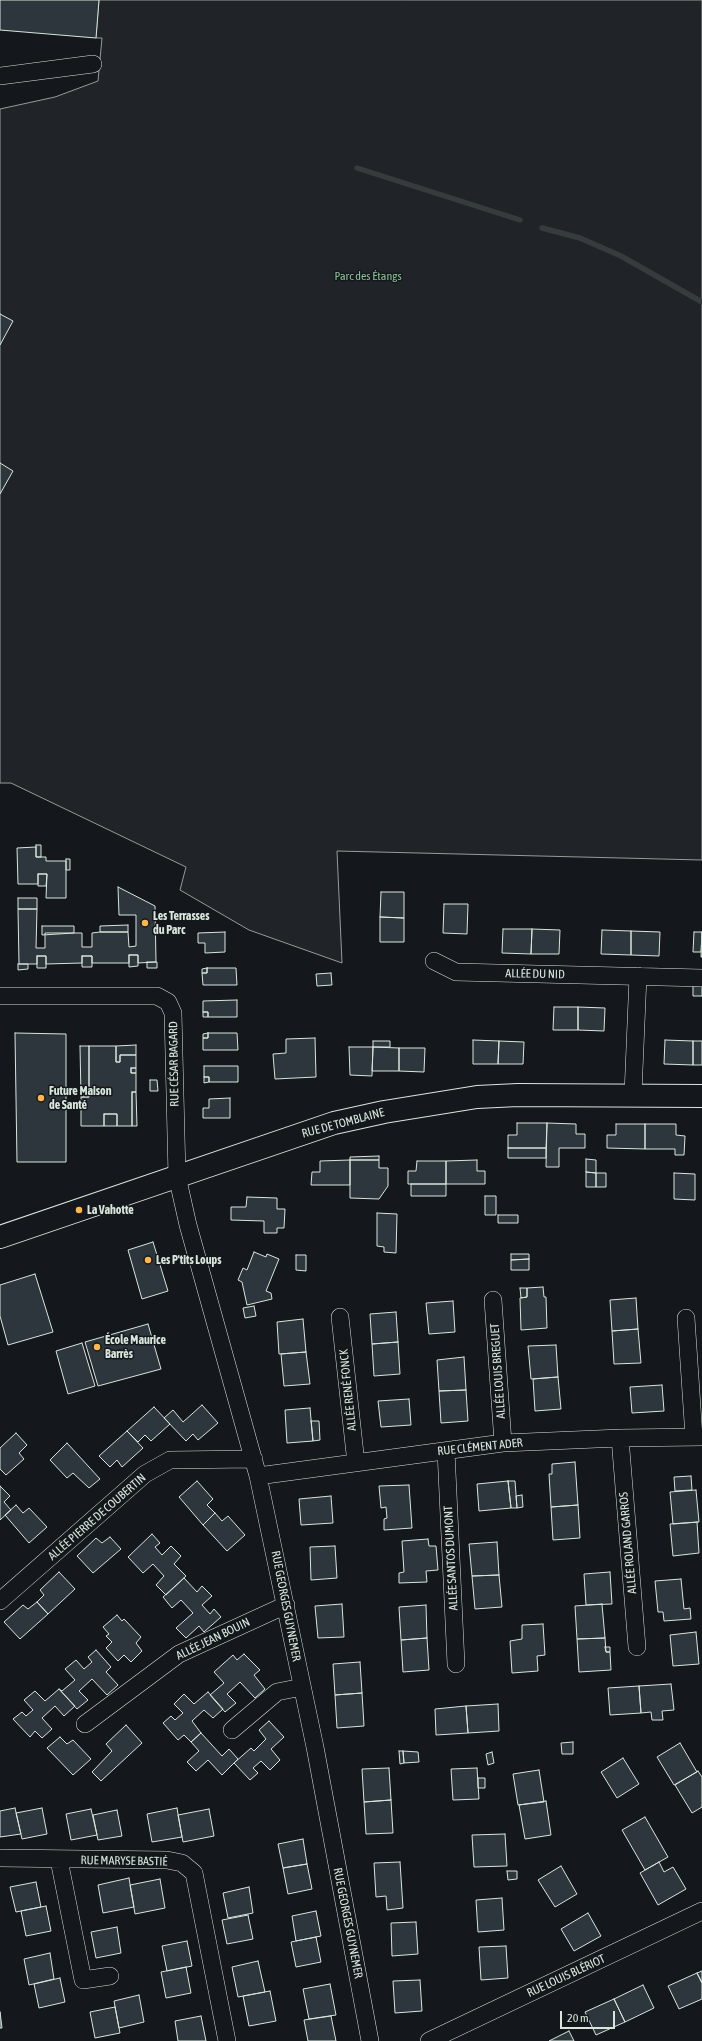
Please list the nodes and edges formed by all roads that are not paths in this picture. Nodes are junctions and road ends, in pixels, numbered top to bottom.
1 (93, 64) dead end
2 (0, 76) edge
3 (434, 961) dead end
4 (638, 976) junction
5 (702, 978) edge
6 (0, 996) edge
7 (633, 1094) junction
8 (702, 1096) edge
9 (177, 1176) junction
10 (0, 1237) edge
11 (493, 1300) dead end
12 (340, 1317) dead end
13 (686, 1318) dead end
14 (698, 1437) edge
15 (620, 1438) junction
16 (503, 1443) junction
17 (446, 1451) junction
18 (254, 1459) junction
19 (356, 1463) junction
20 (258, 1476) junction
21 (0, 1601) edge
22 (286, 1605) junction
23 (637, 1648) dead end
24 (456, 1664) dead end
25 (302, 1687) junction
26 (86, 1724) dead end
27 (232, 1730) dead end
28 (0, 1858) edge
29 (59, 1860) junction
30 (702, 1911) edge
31 (110, 1976) dead end
32 (227, 2041) edge
33 (370, 2041) edge
34 (429, 2041) edge

1 - 2 street
3 - 4 street, ALLÉE DU NID
4 - 5 street, ALLÉE DU NID
4 - 7 street
6 - 9 street, RUE CÉSAR BAGARD
7 - 8 main road, RUE DE TOMBLAINE
7 - 9 main road, RUE DE TOMBLAINE
9 - 10 main road, RUE DE TOMBLAINE
9 - 18 street, RUE GEORGES GUYNEMER
11 - 16 street, ALLÉE LOUIS BREGUET
12 - 19 street, ALLÉE RENÉ FONCK
13 - 14 street
14 - 15 street, RUE CLÉMENT ADER
15 - 16 street, RUE CLÉMENT ADER
15 - 23 street, ALLÉE ROLAND GARROS
16 - 17 street, RUE CLÉMENT ADER
17 - 19 street, RUE CLÉMENT ADER
17 - 24 street, ALLÉE SANTOS DUMONT
18 - 20 street, RUE GEORGES GUYNEMER
18 - 21 street, ALLÉE PIERRE DE COUBERTIN
19 - 20 street, RUE CLÉMENT ADER
20 - 22 street, RUE GEORGES GUYNEMER
22 - 25 street, RUE GEORGES GUYNEMER
22 - 26 street, ALLÉE JEAN BOUIN
25 - 27 street
25 - 33 street, RUE GEORGES GUYNEMER
28 - 29 street, RUE MARYSE BASTIÉ
29 - 31 street
29 - 32 street, RUE MARYSE BASTIÉ
30 - 34 street, RUE LOUIS BLÉRIOT

